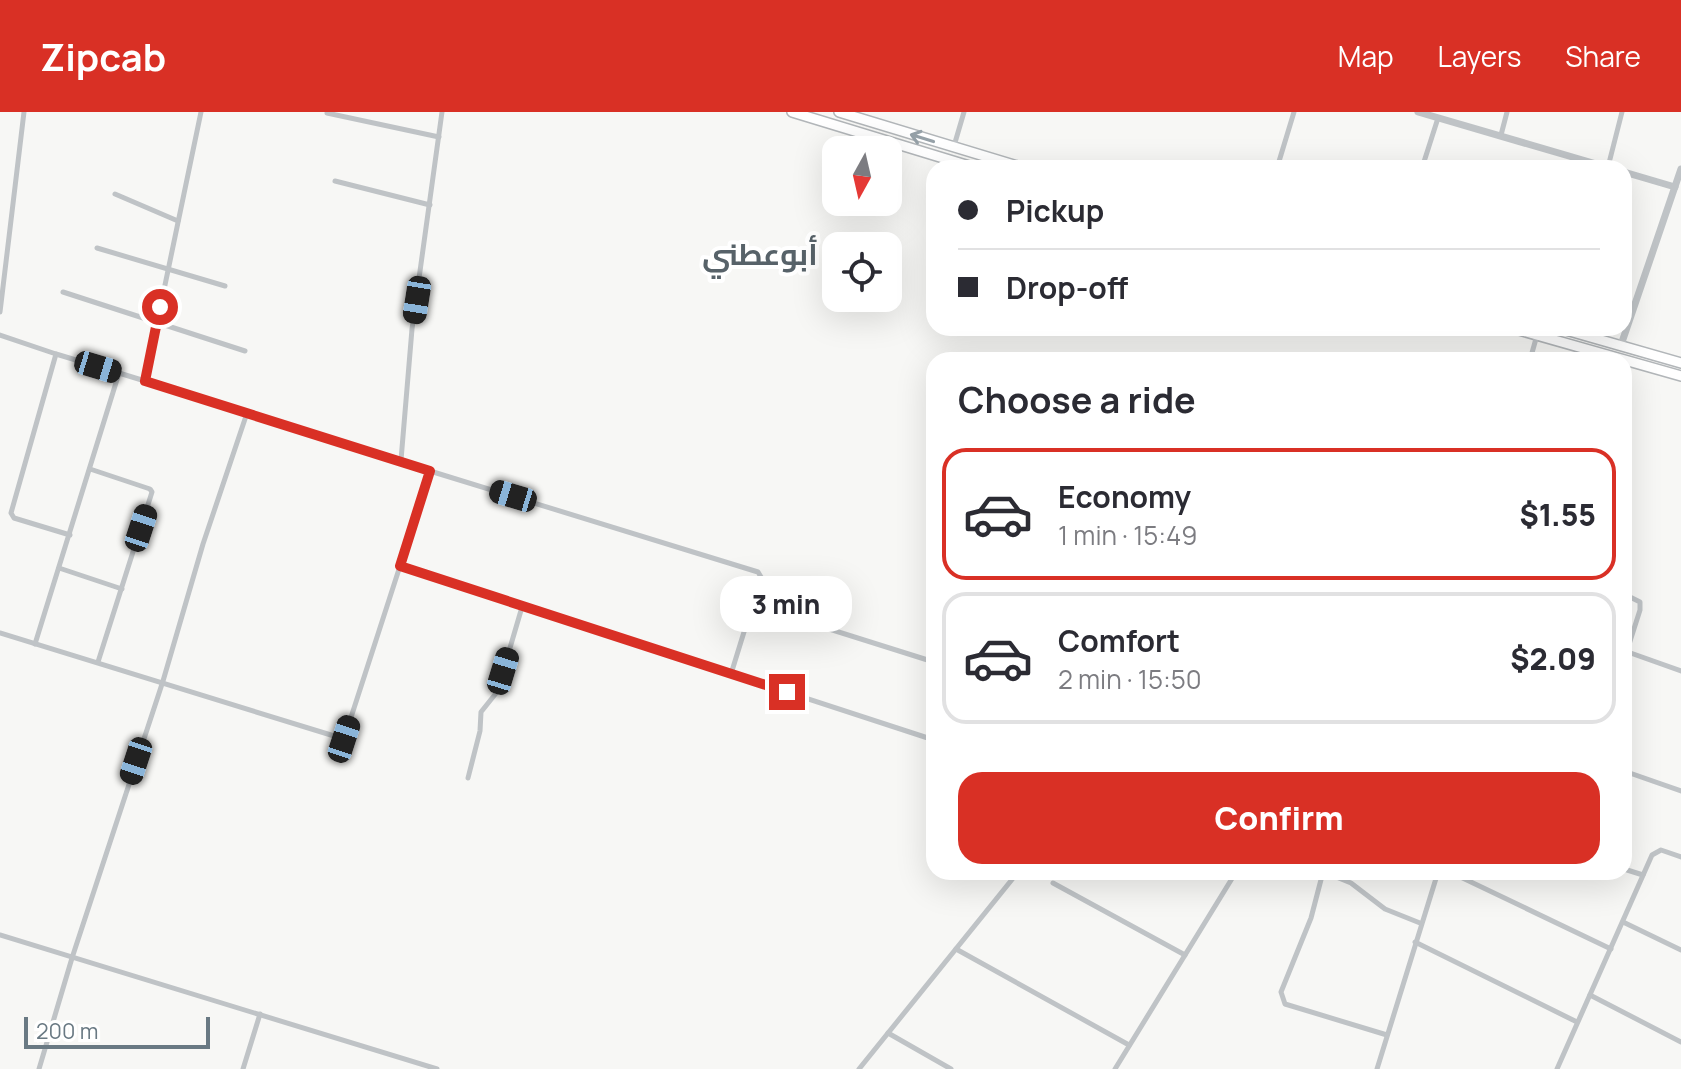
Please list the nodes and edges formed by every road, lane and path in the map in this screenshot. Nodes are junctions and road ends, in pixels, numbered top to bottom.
1 (24, 112) edge
2 (201, 112) edge
3 (442, 112) edge
4 (792, 112) edge
5 (839, 112) edge
6 (964, 112) edge
7 (1294, 112) edge
8 (1418, 112) edge
9 (1507, 112) edge
10 (1622, 112) edge
11 (327, 113) edge
12 (1438, 118) junction
13 (1501, 135) junction
14 (439, 137) junction
15 (953, 147) junction
16 (950, 160) edge
17 (997, 160) edge
18 (1279, 160) edge
19 (1425, 160) edge
20 (1583, 160) edge
21 (1611, 160) edge
22 (1681, 169) edge
23 (1632, 174) edge
24 (335, 181) dead end
25 (1678, 188) edge
26 (115, 194) dead end
27 (430, 205) junction
28 (178, 221) junction
29 (97, 248) dead end
30 (168, 268) junction
31 (225, 286) dead end
32 (63, 292) dead end
33 (0, 312) edge
34 (1632, 315) edge
35 (156, 323) junction
36 (0, 335) edge
37 (1541, 336) edge
38 (1588, 336) edge
39 (1624, 336) edge
40 (1621, 345) junction
41 (245, 351) dead end
42 (1597, 352) edge
43 (56, 354) junction
44 (1632, 362) edge
45 (1681, 363) edge
46 (119, 373) junction
47 (1681, 376) edge
48 (145, 381) junction
49 (247, 413) junction
50 (401, 460) junction
51 (90, 469) junction
52 (430, 471) junction
53 (70, 535) junction
54 (400, 566) junction
55 (59, 568) junction
56 (122, 589) junction
57 (1632, 598) edge
58 (753, 605) junction
59 (522, 607) junction
60 (1632, 632) edge
61 (0, 633) edge
62 (35, 644) junction
63 (1632, 654) edge
64 (926, 659) edge
65 (98, 662) junction
66 (1681, 671) edge
67 (731, 674) junction
68 (163, 681) junction
69 (926, 737) edge
70 (1632, 774) edge
71 (468, 778) dead end
72 (1681, 791) edge
73 (1681, 857) edge
74 (1632, 872) edge
75 (1643, 875) junction
76 (1012, 880) edge
77 (1231, 880) edge
78 (1321, 880) edge
79 (1343, 880) edge
80 (1435, 880) edge
81 (1467, 880) edge
82 (1053, 883) dead end
83 (1623, 922) junction
84 (1420, 923) junction
85 (0, 935) edge
86 (1415, 942) junction
87 (956, 949) junction
88 (1611, 949) junction
89 (1681, 950) edge
90 (1185, 955) junction
91 (72, 958) junction
92 (1590, 995) junction
93 (260, 1014) junction
94 (1577, 1022) junction
95 (888, 1033) junction
96 (1387, 1035) junction
97 (1681, 1042) edge
98 (1129, 1045) junction
99 (39, 1069) edge
100 (243, 1069) edge
101 (437, 1069) edge
102 (859, 1069) edge
103 (951, 1069) edge
104 (1115, 1069) edge
105 (1377, 1069) edge
106 (1557, 1069) edge

1 - 33 street
2 - 28 street
3 - 14 street
4 - 16 highway
15 -> 5 highway
6 - 15 street
7 - 18 street
8 - 12 street
9 - 13 street
10 - 21 street
11 - 14 street
12 - 13 street
12 - 19 street
13 - 20 street
14 - 27 street
15 - 17 highway
22 - 25 street
23 - 25 street
24 - 27 street
25 - 34 street
26 - 28 street
27 - 50 street
28 - 30 street
29 - 30 street
30 - 31 street
30 - 35 street
32 - 35 street
35 - 41 street
35 - 48 street
36 - 43 street
37 - 42 highway
38 - 40 highway
39 - 40 street
40 - 45 highway
43 - 46 street
43 - 53 street
44 - 47 highway
46 - 48 street
46 - 51 street
48 - 49 street
49 - 50 street
49 - 68 street
50 - 52 street
51 - 53 street
51 - 56 street
52 - 54 street
52 - 58 street
53 - 55 street
54 - 59 street
54 - 68 street
55 - 56 street
55 - 62 street
56 - 65 street
57 - 60 street
58 - 64 street
58 - 67 street
59 - 67 street
59 - 71 street
61 - 62 street
62 - 65 street
63 - 66 street
65 - 68 street
67 - 69 street
68 - 91 street
70 - 72 street
73 - 75 street
74 - 75 street
75 - 83 street
76 - 87 street
77 - 90 street
78 - 96 street
79 - 84 street
80 - 84 street
81 - 88 street
82 - 90 street
83 - 88 street
83 - 89 street
84 - 86 street
85 - 91 street
86 - 94 street
86 - 96 street
87 - 95 street
87 - 98 street
88 - 92 street
90 - 98 street
91 - 93 street
91 - 99 street
92 - 94 street
92 - 97 street
93 - 100 street
93 - 101 street
94 - 106 street
95 - 102 street
95 - 103 street
96 - 105 street
98 - 104 street

